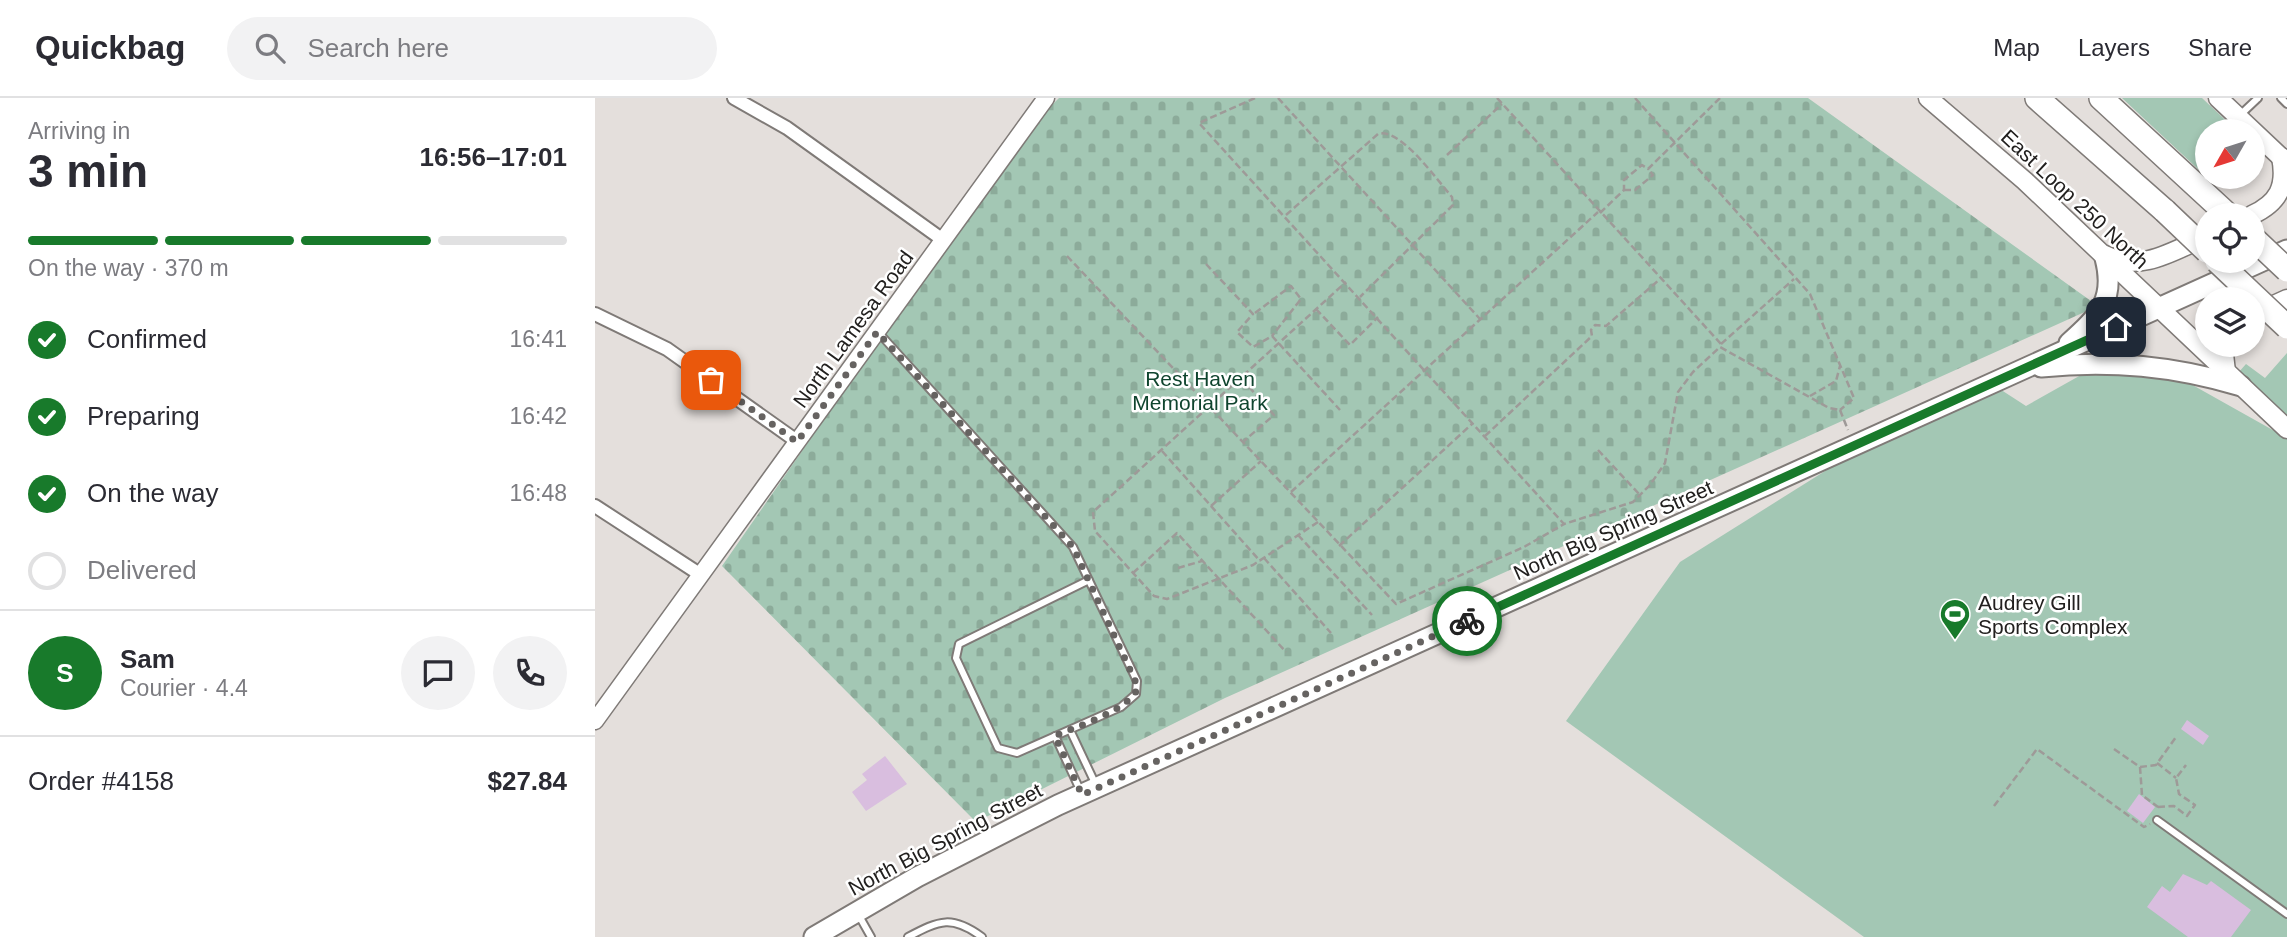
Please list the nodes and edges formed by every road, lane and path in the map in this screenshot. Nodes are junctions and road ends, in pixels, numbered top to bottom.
1 (734, 98) edge
2 (1047, 98) edge
3 (1255, 98) edge
4 (1278, 98) edge
5 (1497, 98) edge
6 (1635, 98) edge
7 (1720, 98) edge
8 (1928, 98) edge
9 (2030, 98) edge
10 (2037, 98) edge
11 (2218, 98) edge
12 (2258, 98) edge
13 (2281, 98) edge
14 (2104, 100) edge
15 (1502, 104) junction
16 (2287, 104) edge
17 (2059, 117) junction
18 (2238, 117) junction
19 (1677, 144) junction
20 (1447, 155) dead end
21 (2284, 160) edge
22 (1341, 166) junction
23 (1648, 169) junction
24 (1625, 190) junction
25 (2215, 203) edge
26 (2265, 209) edge
27 (1599, 212) junction
28 (1285, 216) junction
29 (943, 240) junction
30 (2195, 240) edge
31 (2195, 241) edge
32 (1413, 246) junction
33 (2265, 249) edge
34 (2287, 250) edge
35 (2102, 255) junction
36 (1067, 256) dead end
37 (1206, 264) dead end
38 (2287, 270) edge
39 (2230, 273) edge
40 (1795, 278) junction
41 (1661, 279) junction
42 (1346, 282) junction
43 (1360, 297) junction
44 (2287, 299) edge
45 (2157, 308) junction
46 (1316, 309) junction
47 (2265, 309) edge
48 (595, 314) edge
49 (1253, 314) junction
50 (1378, 317) junction
51 (1479, 319) junction
52 (2287, 327) edge
53 (877, 332) junction
54 (1272, 336) junction
55 (1279, 343) junction
56 (1721, 346) junction
57 (2055, 355) junction
58 (2224, 357) edge
59 (1840, 366) junction
60 (2026, 368) junction
61 (1425, 369) junction
62 (2226, 372) junction
63 (1241, 378) junction
64 (2241, 386) junction
65 (1810, 396) junction
66 (1211, 406) junction
67 (1340, 410) dead end
68 (1840, 410) junction
69 (1473, 423) junction
70 (2287, 429) edge
71 (1485, 436) junction
72 (1244, 441) junction
73 (797, 442) junction
74 (1855, 446) junction
75 (1162, 450) junction
76 (1598, 450) dead end
77 (1262, 460) junction
78 (1291, 492) junction
79 (1640, 495) junction
80 (595, 506) edge
81 (1211, 506) junction
82 (1318, 522) junction
83 (1565, 524) junction
84 (1298, 535) junction
85 (1339, 545) junction
86 (1264, 558) junction
87 (1202, 561) junction
88 (1260, 561) junction
89 (1178, 568) dead end
90 (1133, 573) junction
91 (701, 575) junction
92 (1219, 579) junction
93 (1089, 580) junction
94 (1372, 615) dead end
95 (1331, 633) dead end
96 (1286, 652) dead end
97 (597, 714) edge
98 (1070, 730) junction
99 (1055, 736) junction
100 (2176, 737) dead end
101 (2114, 749) dead end
102 (2157, 763) junction
103 (2186, 765) dead end
104 (2140, 767) junction
105 (2176, 778) junction
106 (1090, 792) junction
107 (1994, 806) dead end
108 (2158, 807) junction
109 (2157, 820) junction
110 (857, 911) junction
111 (2287, 914) edge
112 (814, 937) edge
113 (871, 937) edge
114 (908, 937) edge
115 (982, 937) edge

1 - 29 street
2 - 29 street, North Lamesa Road
3 - 28 path
4 - 22 path
5 - 15 path
6 - 19 path
7 - 19 path
8 - 35 main road, East Loop 250 North
9 - 17 highway
10 - 17 highway
11 - 18 main road
12 - 18 lane
13 - 16 lane
14 - 25 highway
15 - 20 path
15 - 27 path
17 - 30 highway, bridge
18 - 21 main road
19 - 23 path
19 - 40 path
21 - 26 main road
22 - 28 path
22 - 32 path
22 - 32 path
23 - 24 path
23 - 24 path
24 - 27 path
27 - 41 path
27 - 51 path
28 - 42 path
29 - 53 street, North Lamesa Road
31 - 35 main road
32 - 43 path
32 - 51 path
33 - 38 highway, bridge
34 - 45 highway, North Big Spring Street
35 - 45 main road, East Loop 250 North
35 - 57 highway
36 - 66 path
37 - 49 path
39 - 52 highway, bridge
40 - 56 path
40 - 59 path
41 - 56 path
41 - 71 path
42 - 43 path
42 - 46 path
43 - 50 path
44 - 47 main road
45 - 57 highway, North Big Spring Street
45 - 62 main road, East Loop 250 North
46 - 50 path
46 - 55 path
48 - 73 street
49 - 54 path
49 - 54 path
50 - 61 path
51 - 61 path
53 - 73 street, North Lamesa Road
53 - 93 lane
54 - 55 path
55 - 63 path
55 - 67 path
56 - 65 path
56 - 79 path
57 - 60 highway, North Big Spring Street
58 - 62 main road
59 - 65 path
59 - 68 path
60 - 64 highway
60 - 74 highway, North Big Spring Street
61 - 69 path
61 - 78 path
62 - 64 main road, East Loop 250 North
63 - 66 path
63 - 72 path
64 - 70 main road, East Loop 250 North
65 - 68 path
66 - 72 path
66 - 75 path
68 - 74 path
69 - 71 path
69 - 85 path
71 - 83 path
72 - 77 path
73 - 91 street, North Lamesa Road
74 - 106 highway, North Big Spring Street
75 - 81 path
75 - 90 path
76 - 79 path
77 - 78 path
77 - 81 path
78 - 82 path
79 - 83 path
80 - 91 street
81 - 88 path
82 - 84 path
82 - 85 path
83 - 85 path
84 - 86 path
84 - 94 path
86 - 88 path
86 - 95 path
87 - 89 path
87 - 90 path
87 - 92 path
88 - 92 path
90 - 92 path
91 - 97 street, North Lamesa Road
92 - 96 path
93 - 98 lane
93 - 99 lane
98 - 99 lane
98 - 106 lane
99 - 106 lane
100 - 102 path
101 - 104 path
102 - 104 path
102 - 105 path
103 - 105 path
104 - 108 path
105 - 108 path
106 - 110 highway, North Big Spring Street
107 - 109 path
108 - 109 path
109 - 111 lane
110 - 112 highway, North Big Spring Street
110 - 113 lane
114 - 115 lane

